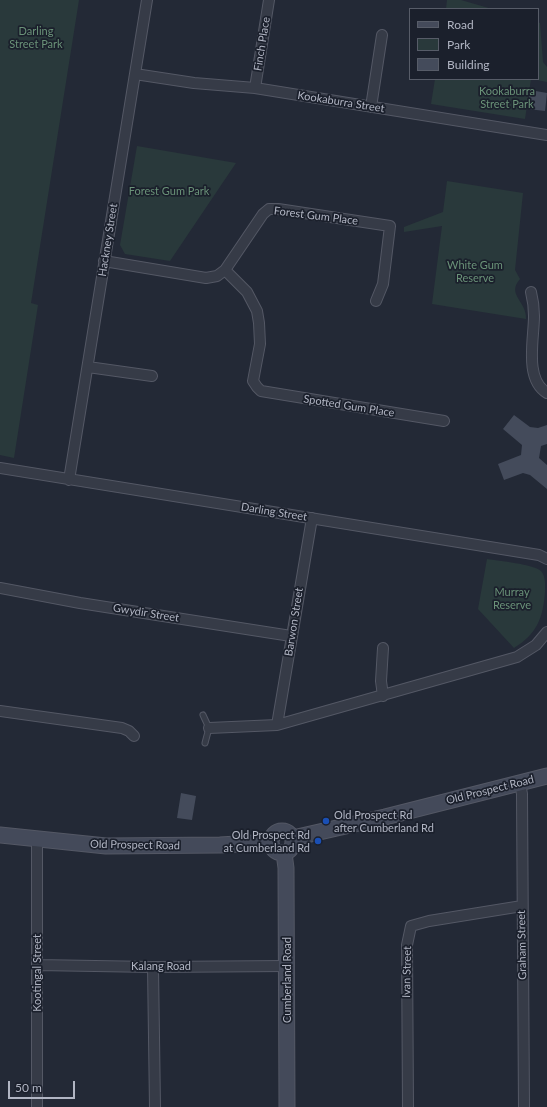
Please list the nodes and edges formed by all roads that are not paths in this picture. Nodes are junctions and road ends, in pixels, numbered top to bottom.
1 (147, 0) edge
2 (269, 0) edge
3 (382, 35) dead end
4 (135, 74) junction
5 (255, 88) junction
6 (371, 107) junction
7 (547, 135) edge
8 (104, 261) junction
9 (225, 270) junction
10 (531, 292) dead end
11 (376, 301) dead end
12 (88, 367) junction
13 (152, 376) dead end
14 (547, 393) edge
15 (444, 421) dead end
16 (0, 468) edge
17 (69, 480) junction
18 (312, 518) junction
19 (547, 559) edge
20 (0, 588) edge
21 (547, 632) edge
22 (291, 636) junction
23 (383, 648) dead end
24 (383, 696) junction
25 (0, 711) edge
26 (203, 715) dead end
27 (277, 725) junction
28 (209, 728) junction
29 (134, 736) dead end
30 (204, 743) dead end
31 (547, 776) edge
32 (520, 783) junction
33 (0, 835) edge
34 (293, 838) junction
35 (37, 839) junction
36 (271, 842) junction
37 (284, 853) junction
38 (522, 906) junction
39 (37, 965) junction
40 (286, 966) junction
41 (153, 967) junction
42 (37, 1107) edge
43 (155, 1107) edge
44 (287, 1107) edge
45 (408, 1107) edge
46 (524, 1107) edge

1 - 4 street, Hackney Street
2 - 5 street, Finch Place
3 - 6 street
4 - 5 street, Kookaburra Street
4 - 8 street, Hackney Street
5 - 6 street, Kookaburra Street
6 - 7 street, Kookaburra Street
8 - 9 street
8 - 12 street, Hackney Street
9 - 11 street, Forest Gum Place
9 - 15 street, Spotted Gum Place
10 - 14 street
12 - 13 street
12 - 17 street, Hackney Street
16 - 17 street, Darling Street
17 - 18 street, Darling Street
18 - 19 street, Darling Street
18 - 22 street, Barwon Street
20 - 22 street, Gwydir Street
21 - 24 street
22 - 27 street, Barwon Street
23 - 24 street
24 - 27 street
25 - 29 street
26 - 28 lane
27 - 28 street
28 - 30 lane
31 - 32 main road, Old Prospect Road
32 - 34 main road, Old Prospect Road
32 - 38 street, Graham Street
33 - 35 main road, Old Prospect Road
34 - 36 main road
34 - 37 main road
35 - 36 main road, Old Prospect Road
35 - 39 street, Kootingal Street
36 - 37 main road
37 - 40 main road, Cumberland Road
38 - 45 street, Ivan Street
38 - 46 street, Graham Street
39 - 41 street, Kalang Road
39 - 42 street, Kootingal Street
40 - 41 street, Kalang Road
40 - 44 main road, Cumberland Road
41 - 43 street

